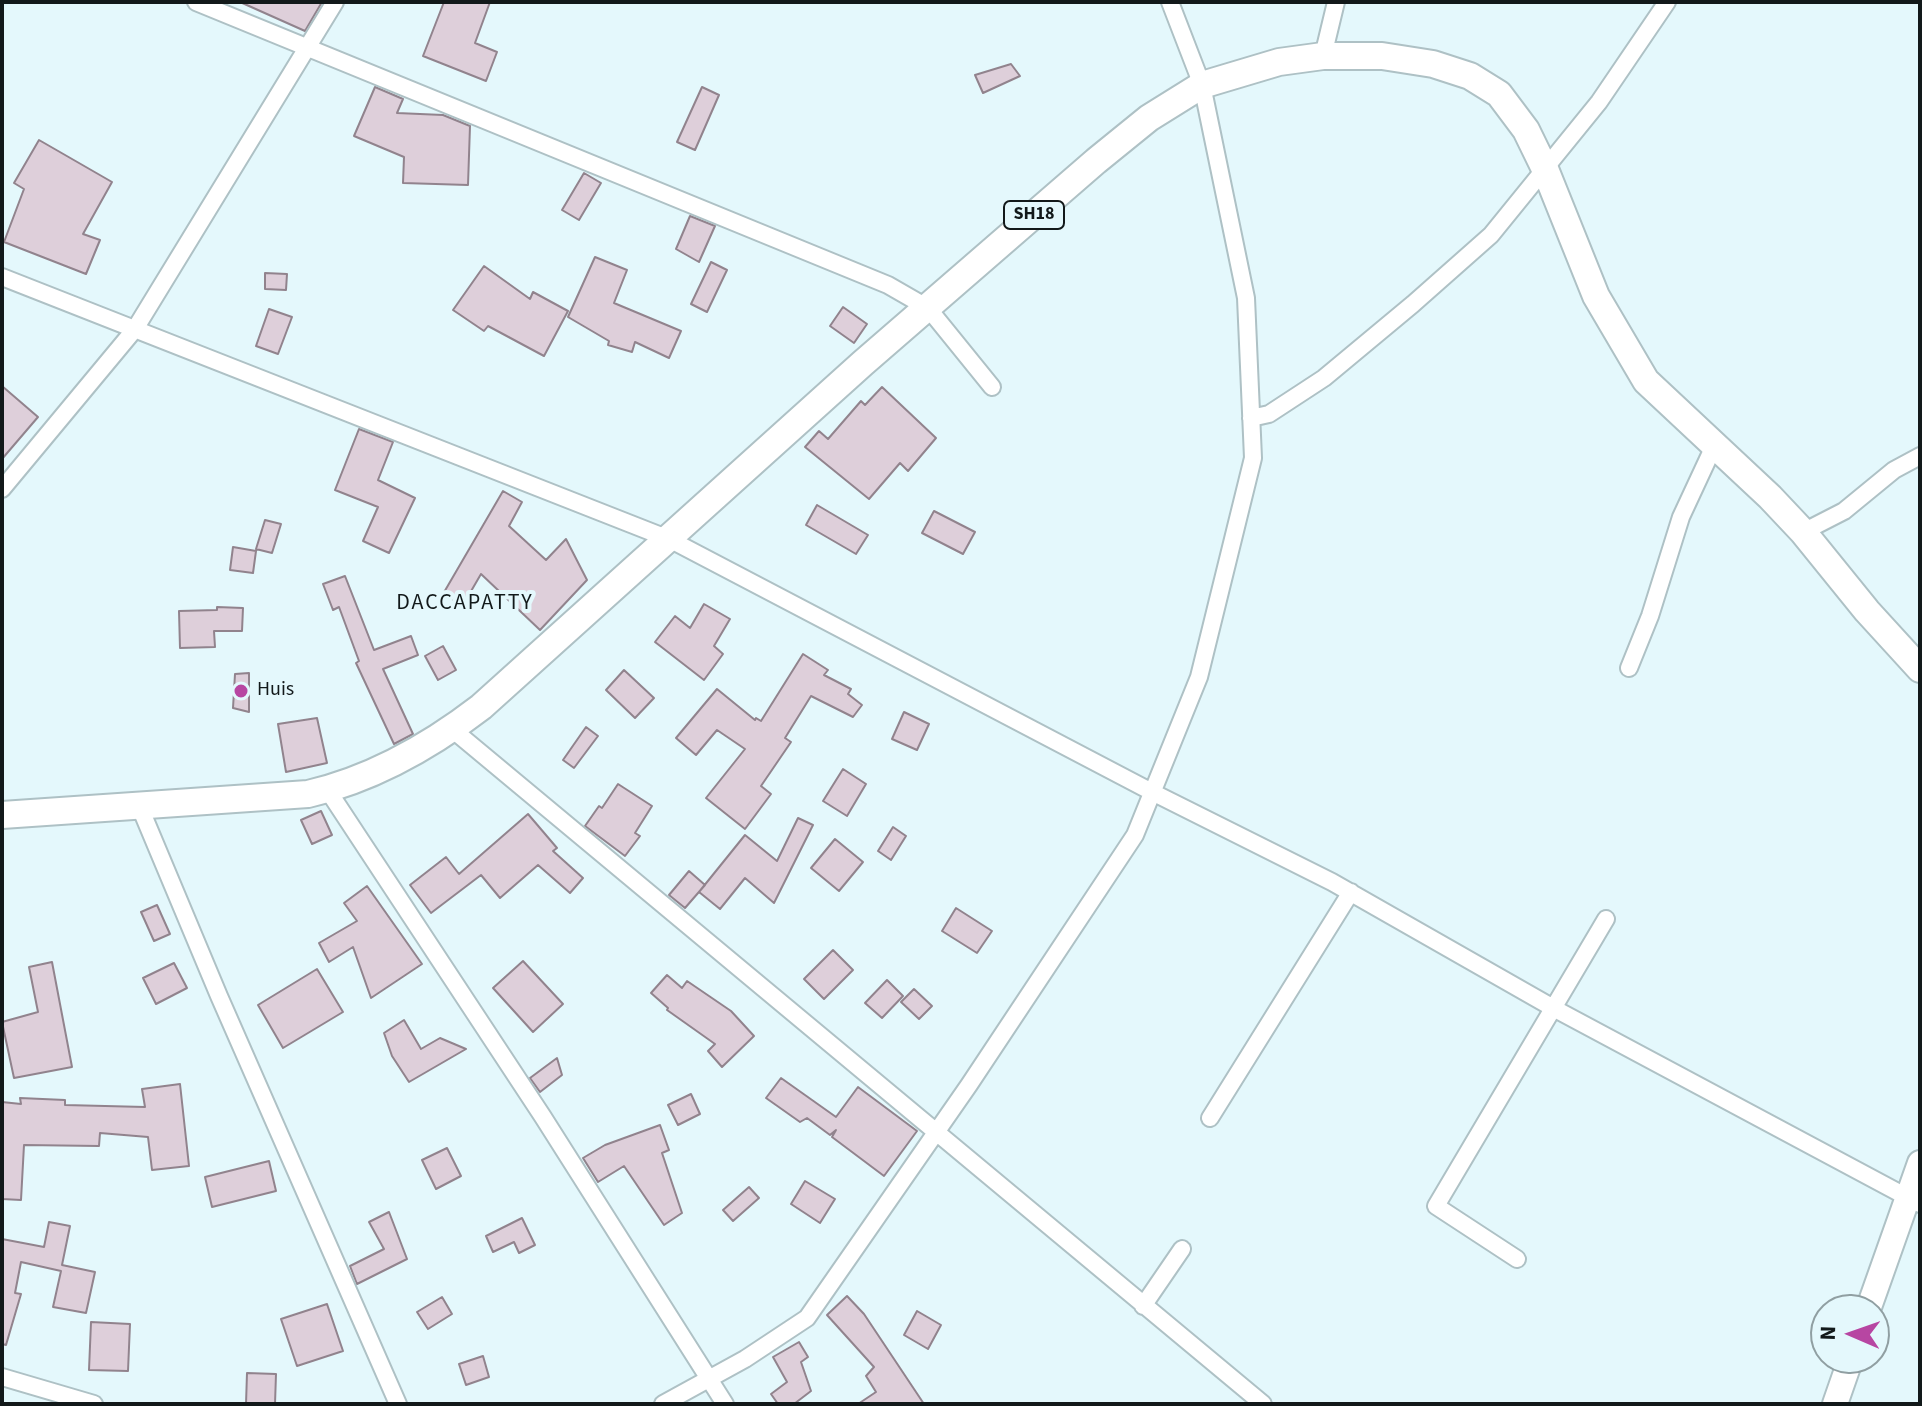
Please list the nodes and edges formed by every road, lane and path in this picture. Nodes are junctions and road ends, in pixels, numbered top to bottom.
1 (196, 2) edge
2 (335, 2) edge
3 (1170, 2) edge
4 (1336, 2) edge
5 (1667, 2) edge
6 (218, 6) edge
7 (307, 47) junction
8 (1323, 56) junction
9 (1202, 85) junction
10 (1545, 169) junction
11 (2, 277) edge
12 (928, 308) junction
13 (135, 329) junction
14 (992, 387) dead end
15 (1251, 418) junction
16 (1714, 446) junction
17 (1920, 456) edge
18 (2, 489) edge
19 (1803, 532) junction
20 (669, 539) junction
21 (1629, 668) dead end
22 (1920, 669) edge
23 (452, 729) junction
24 (327, 789) junction
25 (1152, 792) junction
26 (139, 805) junction
27 (2, 815) edge
28 (1351, 892) junction
29 (1606, 919) dead end
30 (1555, 1009) junction
31 (1210, 1118) dead end
32 (936, 1133) junction
33 (1920, 1163) edge
34 (1914, 1201) edge
35 (1182, 1249) dead end
36 (1517, 1259) dead end
37 (1875, 1294) edge
38 (1143, 1306) junction
39 (1845, 1374) edge
40 (2, 1377) edge
41 (709, 1379) junction
42 (94, 1404) edge
43 (398, 1404) edge
44 (663, 1404) edge
45 (725, 1404) edge
46 (1263, 1404) edge
47 (1835, 1404) edge

1 - 6 street
2 - 7 street
3 - 9 street
4 - 8 street
5 - 10 street
6 - 7 street
7 - 12 street
7 - 13 street
8 - 9 main road, SH18
8 - 10 main road, SH18
9 - 12 main road, SH18
9 - 15 street
10 - 15 street
10 - 16 main road, SH18
11 - 13 street
12 - 14 street
12 - 20 main road, SH18
13 - 18 street
13 - 20 street
15 - 25 street
16 - 19 main road, SH18
16 - 21 street
17 - 19 street
19 - 22 main road, SH18
20 - 23 main road, SH18
20 - 25 street
23 - 24 main road, SH18
23 - 32 street
24 - 26 main road, SH18
24 - 41 street
25 - 28 street
25 - 32 street
26 - 27 main road, SH18
26 - 43 street
28 - 30 street
28 - 31 street
29 - 30 street
30 - 34 street
30 - 36 street
32 - 38 street
32 - 41 street
33 - 34 street
34 - 37 street
35 - 38 street
38 - 46 street
39 - 47 street
40 - 42 street
41 - 44 street
41 - 45 street

